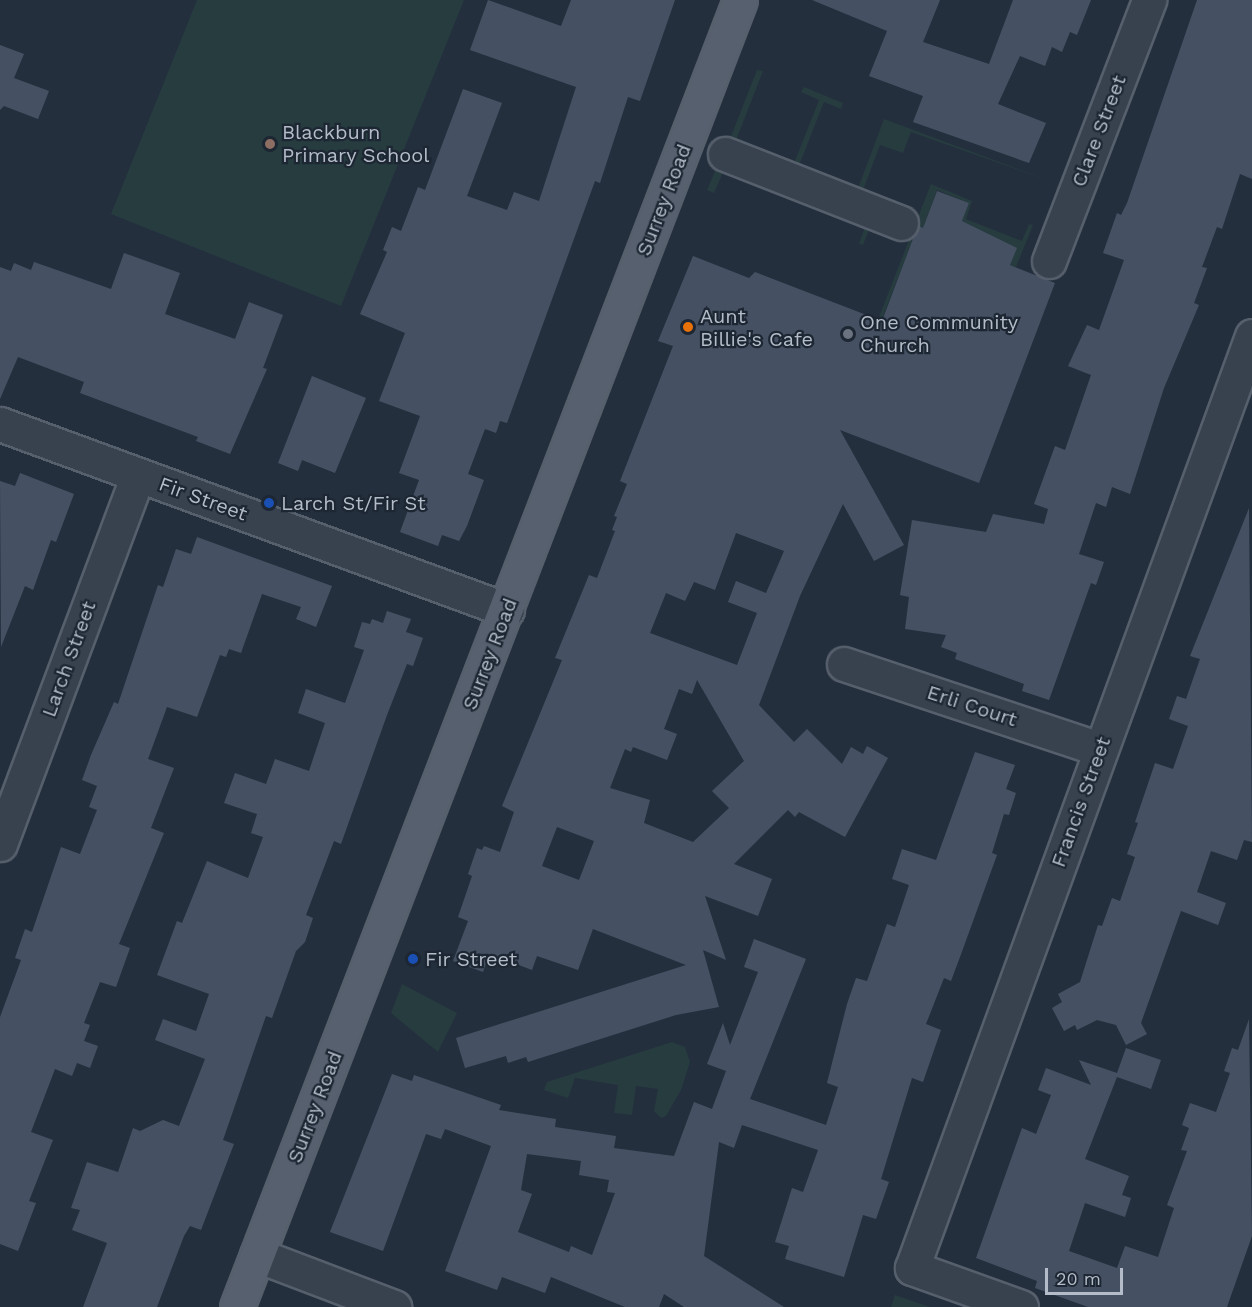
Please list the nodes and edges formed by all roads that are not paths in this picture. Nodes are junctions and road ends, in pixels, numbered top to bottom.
1 (740, 0) edge
2 (1149, 0) edge
3 (725, 154) dead end
4 (901, 223) dead end
5 (1049, 261) dead end
6 (1252, 336) edge
7 (0, 424) edge
8 (138, 475) junction
9 (507, 610) junction
10 (844, 664) dead end
11 (1100, 749) junction
12 (0, 844) edge
13 (257, 1255) junction
14 (237, 1307) edge
15 (394, 1307) edge
16 (1021, 1307) edge

1 - 9 main road, Surrey Road
2 - 5 street, Clare Street
3 - 4 street
6 - 11 street, Francis Street
7 - 8 street, Fir Street
8 - 9 street, Fir Street
8 - 12 street, Larch Street
9 - 13 main road, Surrey Road
10 - 11 street, Erli Court
11 - 16 street, Francis Street
13 - 14 main road, Surrey Road
13 - 15 street

